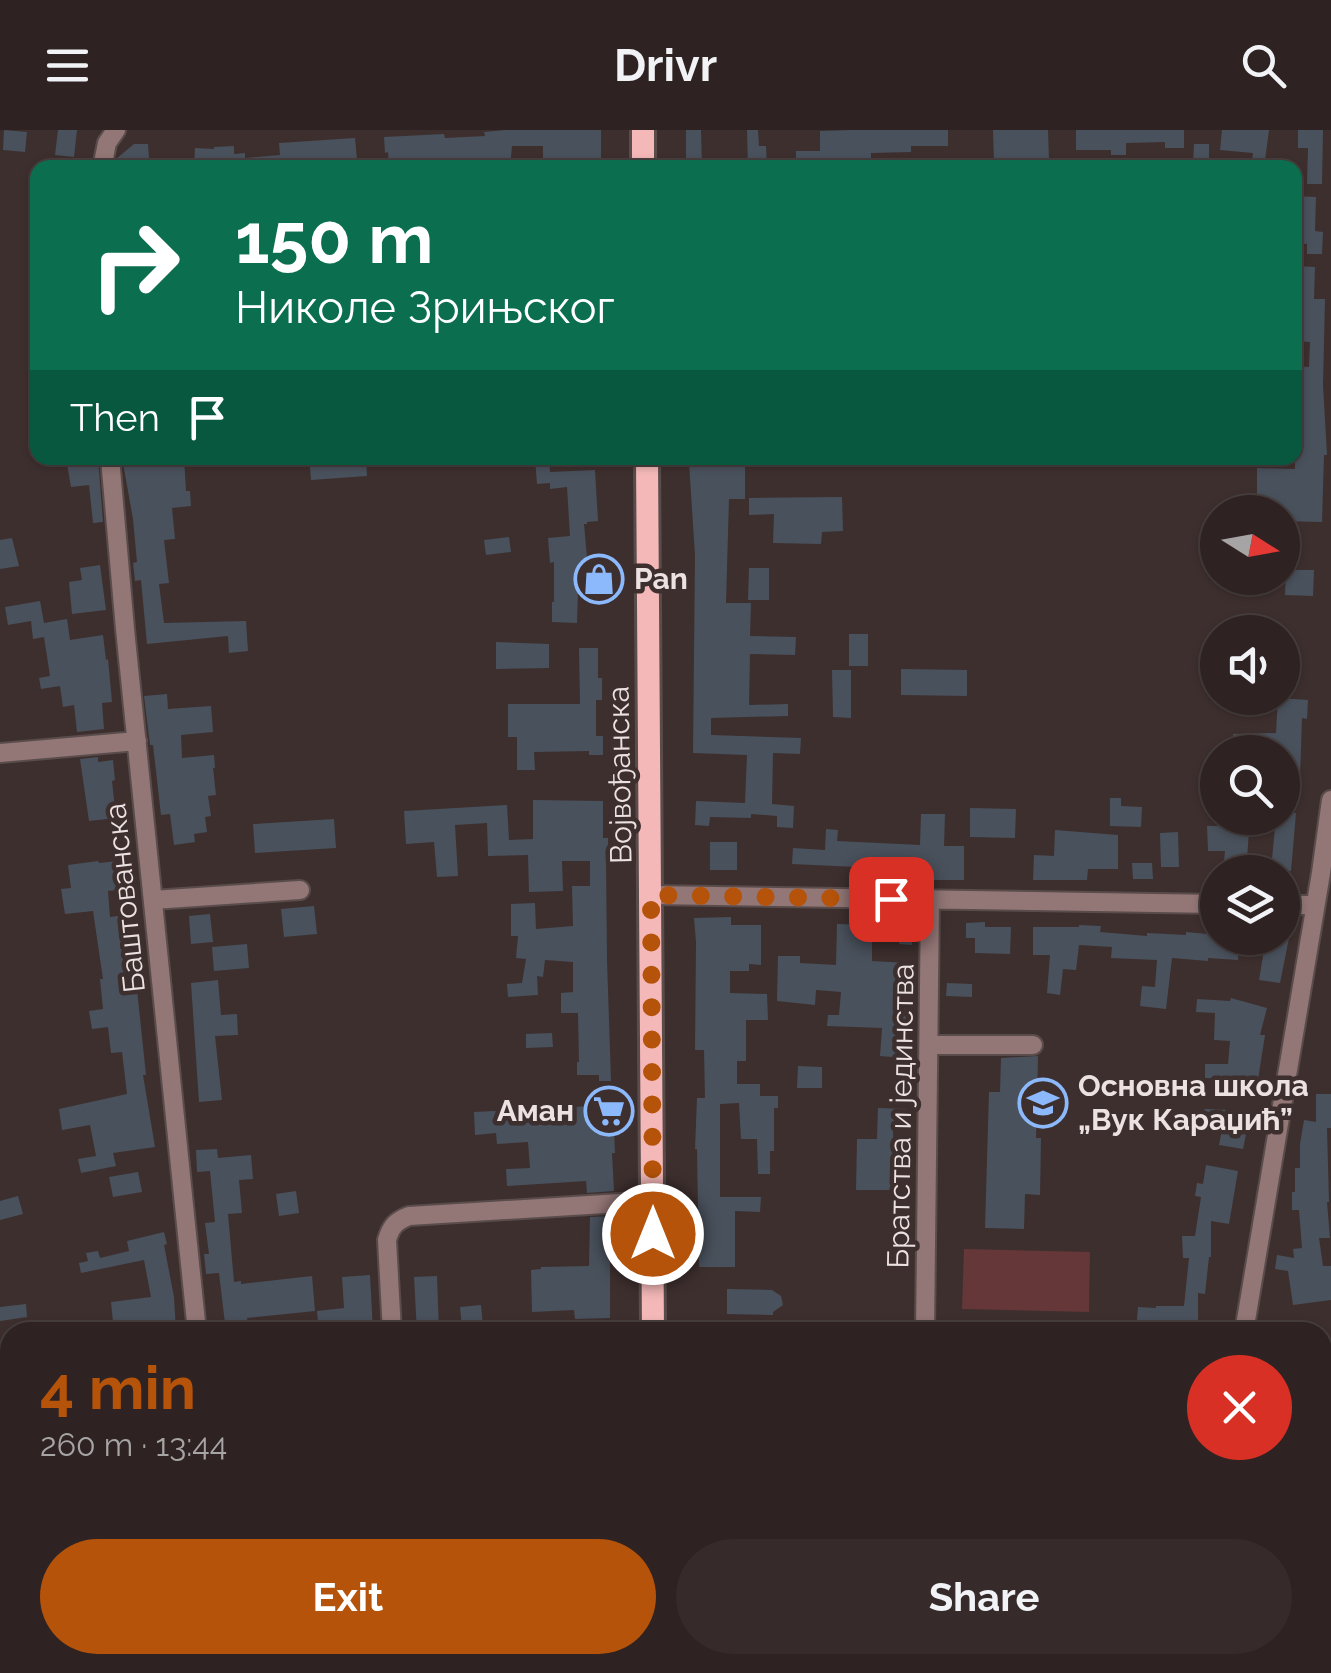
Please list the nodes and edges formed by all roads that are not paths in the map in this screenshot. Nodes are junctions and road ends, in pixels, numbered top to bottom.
1 (116, 130) edge
2 (643, 130) edge
3 (104, 160) edge
4 (643, 160) edge
5 (111, 465) edge
6 (647, 465) edge
7 (137, 741) junction
8 (0, 753) edge
9 (1331, 800) edge
10 (1327, 855) edge
11 (300, 890) dead end
12 (651, 895) junction
13 (153, 900) junction
14 (930, 900) junction
15 (1200, 904) edge
16 (1300, 905) edge
17 (1315, 905) junction
18 (929, 1044) junction
19 (1033, 1045) dead end
20 (653, 1201) junction
21 (195, 1322) edge
22 (391, 1322) edge
23 (654, 1322) edge
24 (925, 1322) edge
25 (1246, 1322) edge

1 - 3 street
2 - 4 main road
5 - 7 street, Баштованска
6 - 12 main road, Војвођанска
7 - 8 street
7 - 13 street, Баштованска
9 - 10 street
10 - 17 street
11 - 13 street
12 - 14 street
12 - 20 main road, Војвођанска
13 - 21 street, Баштованска
14 - 15 street
14 - 18 street, Братства и јединства
16 - 17 street
17 - 25 street
18 - 19 street
18 - 24 street, Братства и јединства
20 - 22 street
20 - 23 main road, Војвођанска

